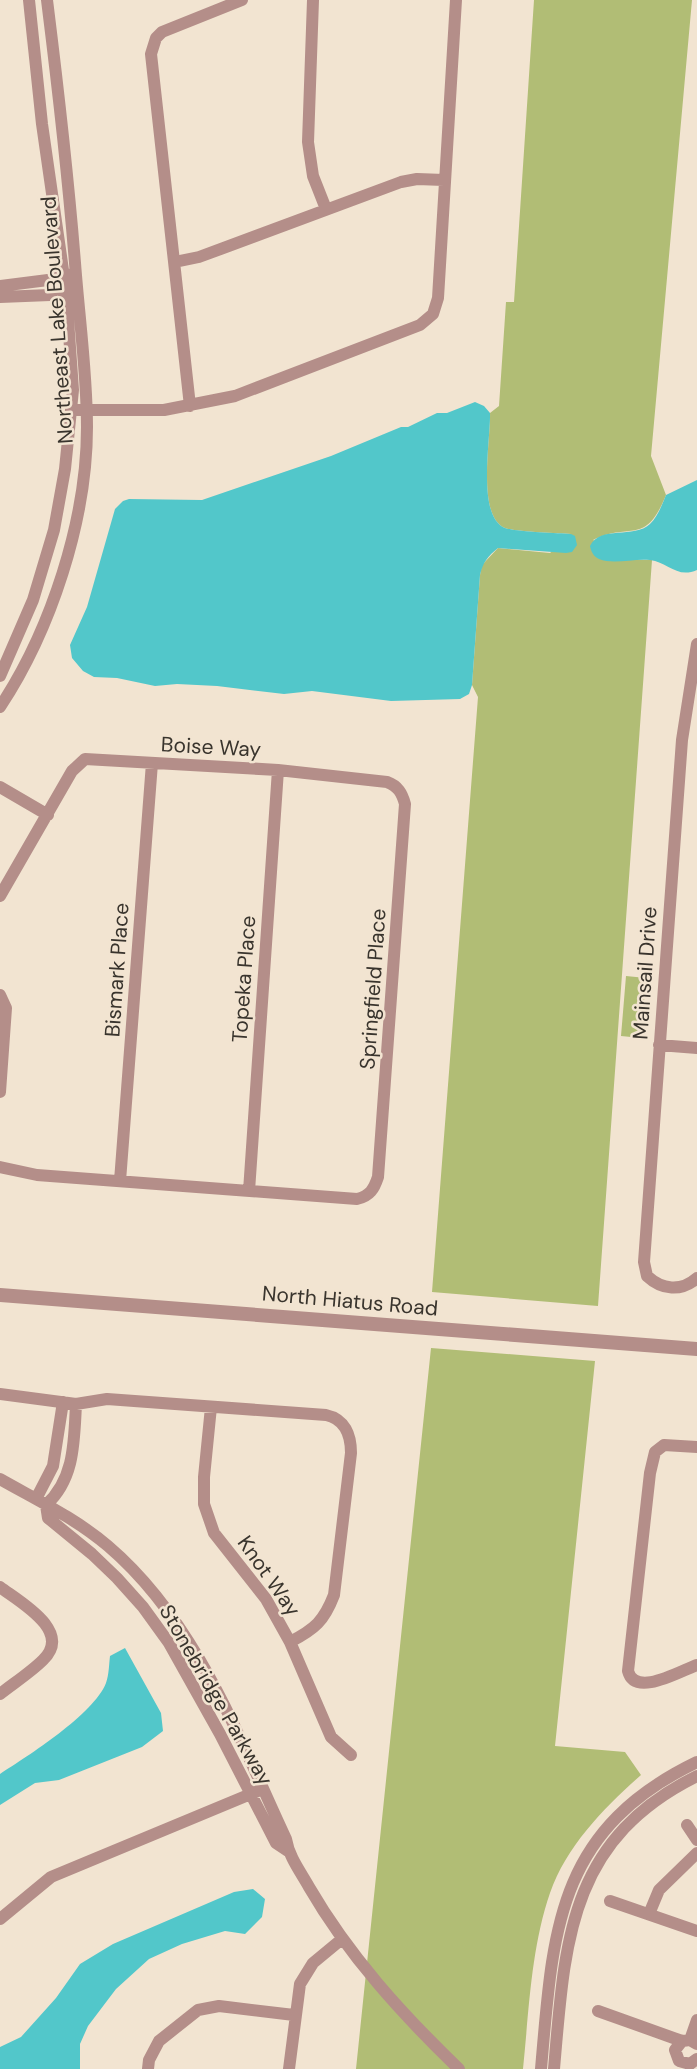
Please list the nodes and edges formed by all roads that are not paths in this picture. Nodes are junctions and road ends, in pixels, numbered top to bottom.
1 (29, 0) edge
2 (47, 0) edge
3 (242, 0) edge
4 (313, 0) edge
5 (456, 0) edge
6 (444, 180) junction
7 (326, 209) junction
8 (175, 262) junction
9 (70, 275) junction
10 (0, 286) edge
11 (71, 290) junction
12 (0, 298) edge
13 (190, 406) junction
14 (79, 410) junction
15 (697, 644) edge
16 (0, 676) edge
17 (0, 707) edge
18 (152, 763) junction
19 (278, 770) junction
20 (0, 788) edge
21 (399, 790) joint
22 (47, 815) junction
23 (0, 896) edge
24 (0, 995) edge
25 (659, 1045) junction
26 (697, 1048) edge
27 (0, 1092) edge
28 (0, 1167) edge
29 (120, 1181) junction
30 (249, 1191) junction
31 (697, 1278) edge
32 (0, 1294) edge
33 (697, 1349) edge
34 (0, 1394) edge
35 (70, 1403) junction
36 (211, 1407) junction
37 (697, 1447) edge
38 (0, 1479) edge
39 (41, 1502) junction
40 (0, 1587) edge
41 (290, 1642) junction
42 (697, 1665) edge
43 (0, 1694) edge
44 (351, 1755) dead end
45 (697, 1762) edge
46 (697, 1776) edge
47 (257, 1792) junction
48 (687, 1825) dead end
49 (697, 1840) edge
50 (697, 1853) edge
51 (610, 1901) dead end
52 (649, 1914) junction
53 (0, 1919) edge
54 (697, 1931) edge
55 (342, 1940) junction
56 (598, 2011) dead end
57 (294, 2015) junction
58 (697, 2020) edge
59 (690, 2042) edge
60 (448, 2057) junction
61 (697, 2059) edge
62 (148, 2069) edge
63 (289, 2069) edge
64 (460, 2069) edge
65 (471, 2069) edge
66 (541, 2069) edge
67 (554, 2069) edge

1 - 9 street, Northeast Lake Boulevard
2 - 9 street, Northeast Lake Boulevard
3 - 8 street
4 - 7 street
5 - 6 street
6 - 7 street
6 - 13 street
7 - 8 street
8 - 13 street
9 - 10 street
9 - 11 street, Northeast Lake Boulevard
11 - 12 street
11 - 14 street, Northeast Lake Boulevard
13 - 14 street
14 - 16 street, Northeast Lake Boulevard
14 - 17 street, Northeast Lake Boulevard
15 - 25 street, Mainsail Drive
18 - 19 street, Boise Way
18 - 22 street, Boise Way
18 - 29 street, Bismark Place
19 - 21 street, Boise Way
19 - 30 street, Topeka Place
20 - 22 street
21 - 30 street, Springfield Place
22 - 23 street
24 - 27 street
25 - 26 street
25 - 31 street, Mainsail Drive
28 - 29 street
29 - 30 street
32 - 33 street, North Hiatus Road
34 - 35 street
35 - 36 street
35 - 39 street
36 - 41 street, Knot Way
36 - 41 street
37 - 42 street
38 - 39 street, Stonebridge Parkway
39 - 47 street, Stonebridge Parkway
39 - 47 street, Stonebridge Parkway
40 - 43 street
41 - 44 street, Knot Way
45 - 66 street
46 - 67 street
47 - 53 street
47 - 55 street, Stonebridge Parkway
48 - 49 street
50 - 52 street
51 - 52 street
52 - 54 street
55 - 57 street
55 - 60 street, Stonebridge Parkway
56 - 59 street
57 - 62 street
57 - 63 street
58 - 59 street
59 - 61 street
60 - 64 street, Stonebridge Parkway
60 - 65 street, Stonebridge Parkway

